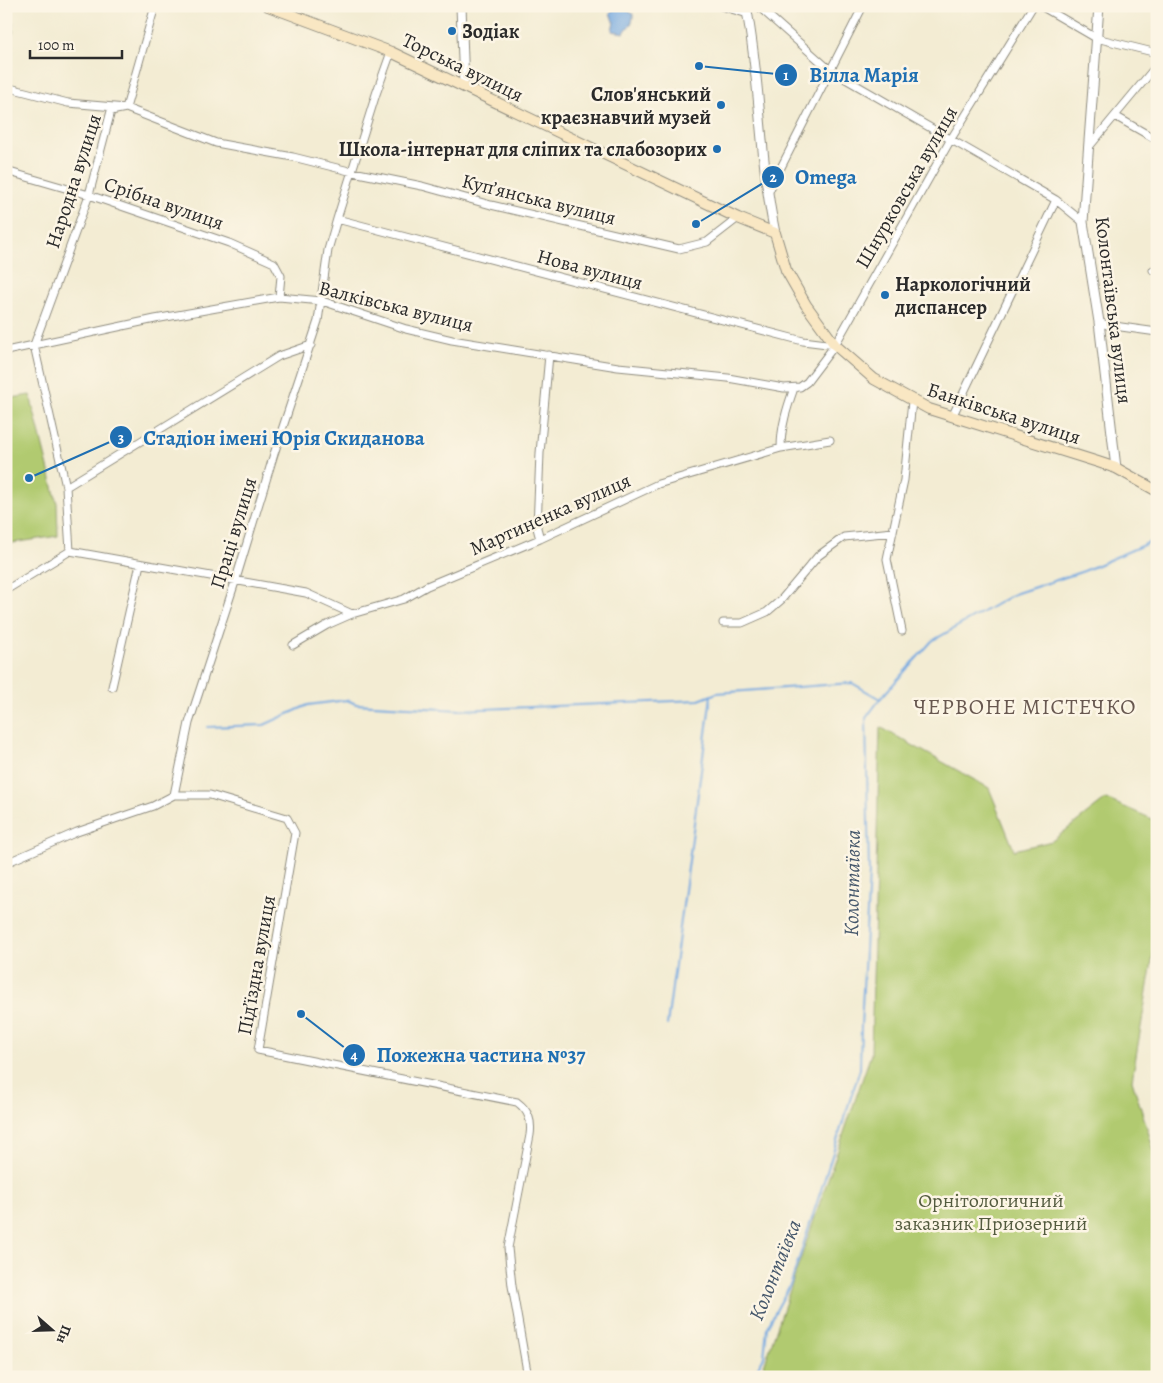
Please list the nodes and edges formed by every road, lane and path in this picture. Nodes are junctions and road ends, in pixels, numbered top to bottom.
1 (155, 6) edge
2 (268, 6) edge
3 (461, 6) edge
4 (721, 6) edge
5 (758, 6) edge
6 (863, 6) edge
7 (1033, 6) edge
8 (1041, 6) edge
9 (1099, 6) edge
10 (747, 10) edge
11 (1096, 38) junction
12 (391, 52) junction
13 (1157, 53) edge
14 (1157, 65) edge
15 (830, 70) junction
16 (464, 86) junction
17 (6, 87) edge
18 (126, 108) junction
19 (1115, 116) junction
20 (951, 139) junction
21 (1157, 140) edge
22 (1089, 148) junction
23 (6, 171) edge
24 (353, 172) junction
25 (89, 194) junction
26 (767, 196) junction
27 (1056, 200) junction
28 (738, 218) junction
29 (337, 219) junction
30 (1083, 222) junction
31 (775, 233) junction
32 (279, 297) junction
33 (322, 301) junction
34 (1099, 322) junction
35 (1157, 332) edge
36 (311, 344) junction
37 (34, 345) junction
38 (835, 345) junction
39 (6, 351) edge
40 (549, 355) junction
41 (794, 388) junction
42 (912, 401) junction
43 (952, 417) junction
44 (830, 440) dead end
45 (781, 448) junction
46 (1116, 468) junction
47 (66, 487) junction
48 (1157, 491) edge
49 (893, 532) junction
50 (540, 538) junction
51 (70, 551) junction
52 (140, 564) junction
53 (236, 579) junction
54 (6, 590) edge
55 (352, 614) junction
56 (723, 624) dead end
57 (902, 631) dead end
58 (294, 645) dead end
59 (112, 687) dead end
60 (174, 795) junction
61 (6, 863) edge
62 (528, 1377) edge

1 - 18 street, Народна вулиця
2 - 12 main road, Торська вулиця
3 - 16 street
4 - 10 street
5 - 15 street
6 - 15 street
7 - 20 street, Шнурковська вулиця
8 - 11 street
9 - 11 street, Колонтаївська вулиця
10 - 26 street, Банківська вулиця
11 - 13 street
11 - 22 street, Колонтаївська вулиця
12 - 16 main road, Торська вулиця
12 - 24 street, Праці вулиця
14 - 19 street
15 - 20 street
15 - 26 street
16 - 28 main road, Торська вулиця
17 - 18 street, Куп’янська вулиця
18 - 24 street, Куп’янська вулиця
18 - 25 street, Народна вулиця
19 - 21 street
19 - 22 street
20 - 27 street
20 - 38 street, Шнурковська вулиця
22 - 30 street, Колонтаївська вулиця
23 - 25 street, Срібна вулиця
24 - 28 street, Куп’янська вулиця
24 - 29 street, Праці вулиця
25 - 32 street, Срібна вулиця
25 - 37 street, Народна вулиця
26 - 31 street, Банківська вулиця
27 - 30 street
27 - 43 street
28 - 31 main road, Торська вулиця
29 - 33 street, Праці вулиця
29 - 38 street, Нова вулиця
30 - 34 street, Колонтаївська вулиця
31 - 38 main road, Банківська вулиця
32 - 33 street, Валківська вулиця
32 - 37 street, Валківська вулиця
33 - 36 street, Праці вулиця
33 - 40 street, Валківська вулиця
34 - 35 street
34 - 46 street, Колонтаївська вулиця
36 - 47 street
36 - 53 street, Праці вулиця
37 - 39 street, Валківська вулиця
37 - 47 street
38 - 41 street, Шнурковська вулиця
38 - 42 main road, Банківська вулиця
40 - 41 street, Валківська вулиця
40 - 50 street
41 - 45 street
42 - 43 main road, Банківська вулиця
42 - 49 street
43 - 46 main road, Банківська вулиця
44 - 45 street, Мартиненка вулиця
45 - 50 street, Мартиненка вулиця
46 - 48 main road, Банківська вулиця
47 - 51 street
49 - 56 street
49 - 57 street
50 - 55 street, Мартиненка вулиця
51 - 52 street
51 - 54 street
52 - 53 street
52 - 59 street
53 - 55 street
53 - 60 street, Праці вулиця
55 - 58 street, Мартиненка вулиця
60 - 61 street
60 - 62 street, Під’їздна вулиця

